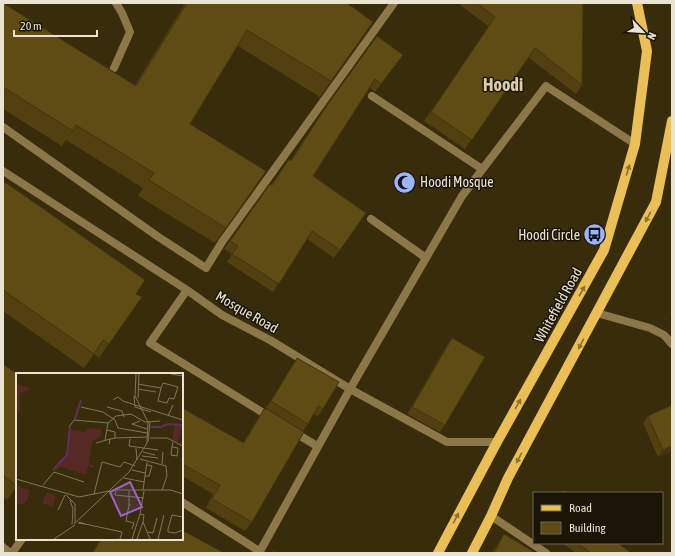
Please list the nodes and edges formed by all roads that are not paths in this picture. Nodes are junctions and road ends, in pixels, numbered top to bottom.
1 (116, 3) edge
2 (394, 3) edge
3 (637, 3) edge
4 (114, 68) dead end
5 (372, 96) edge
6 (672, 121) edge
7 (3, 127) edge
8 (636, 144) junction
9 (482, 169) junction
10 (3, 170) edge
11 (371, 219) dead end
12 (426, 258) junction
13 (187, 290) junction
14 (597, 313) junction
15 (672, 344) edge
16 (350, 389) junction
17 (497, 442) junction
18 (317, 446) junction
19 (183, 503) edge
20 (491, 516) junction
21 (21, 540) edge
22 (3, 548) edge
23 (259, 552) edge
24 (11, 553) edge
25 (438, 553) edge
26 (472, 553) edge
27 (546, 553) edge

1 - 4 street
2 - 7 street
3 - 8 main road, Whitefield Road
5 - 9 street
6 -> 14 main road
8 - 9 street
17 -> 8 main road, Whitefield Road
9 - 12 street
10 - 13 street, Mosque Road
11 - 12 street
12 - 16 street
13 - 16 street, Mosque Road
13 - 18 street
14 - 15 street
14 -> 20 main road
16 - 17 street, Mosque Road
16 - 18 street
25 -> 17 main road, Whitefield Road
18 - 23 street
19 - 23 street
20 - 26 main road
20 - 27 street
21 - 24 street
22 - 24 street

